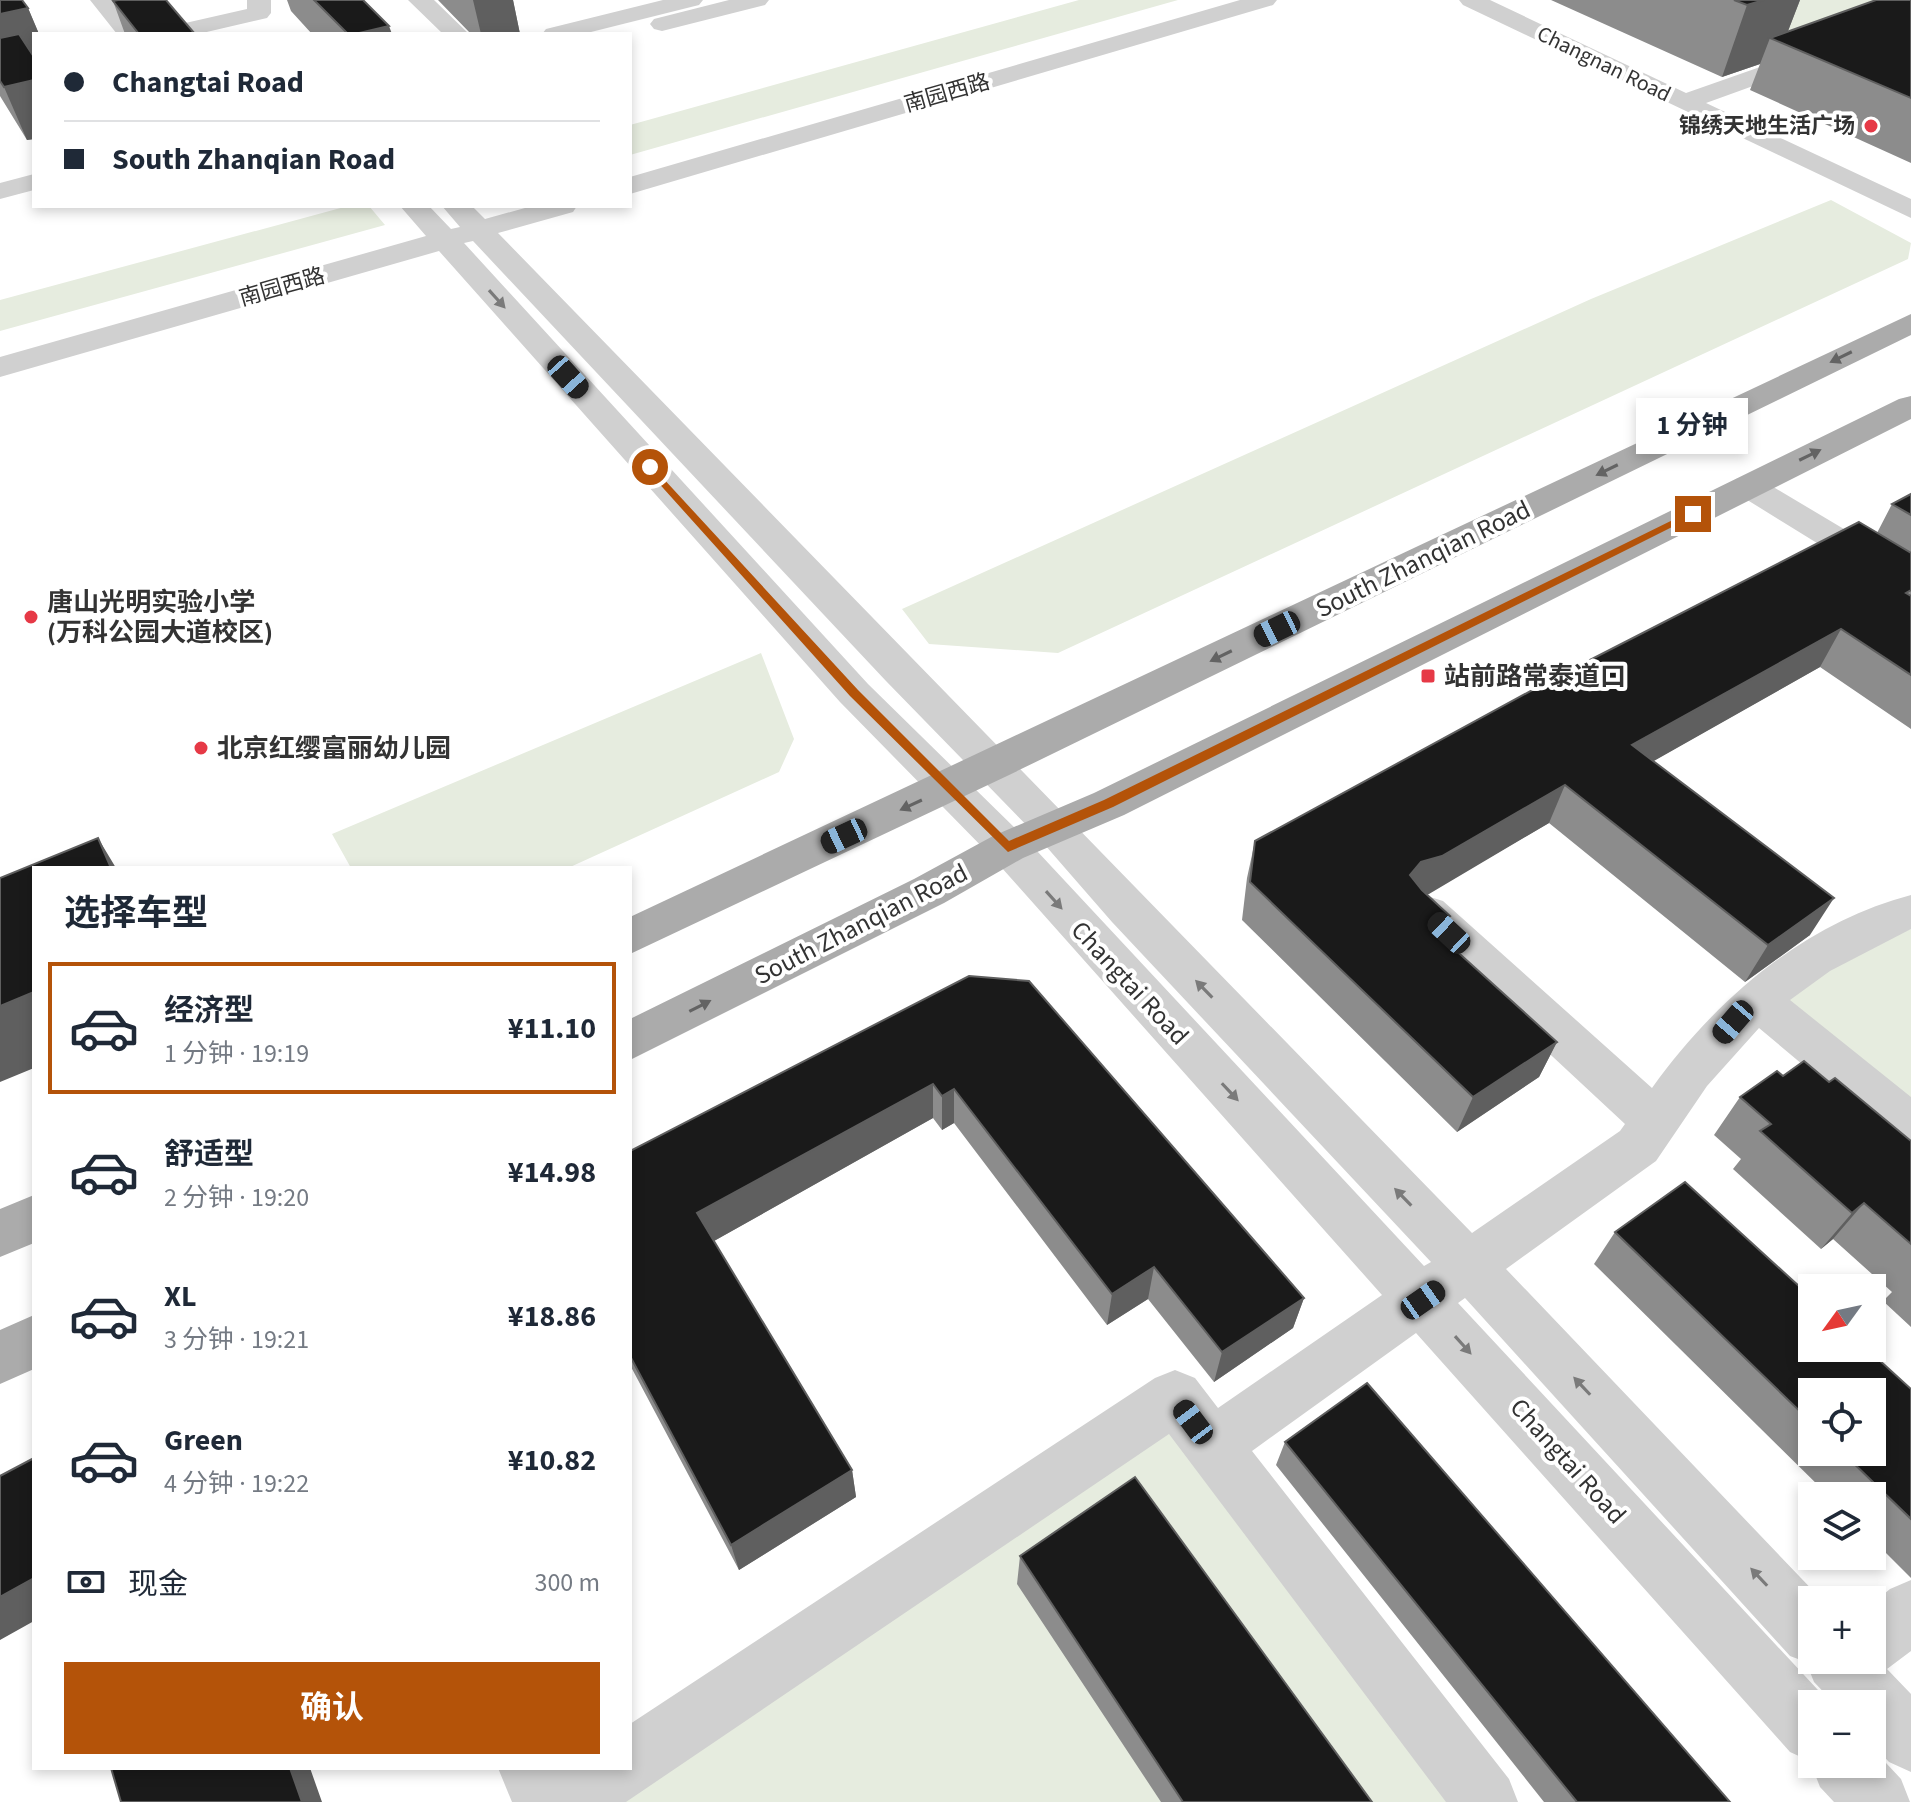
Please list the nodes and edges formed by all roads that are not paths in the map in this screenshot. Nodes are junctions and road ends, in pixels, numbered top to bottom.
1 (102, 0) edge
2 (259, 0) edge
3 (420, 0) edge
4 (691, 0) edge
5 (757, 0) edge
6 (1265, 0) edge
7 (1471, 0) edge
8 (572, 8) dead end
9 (1911, 21) edge
10 (592, 25) junction
11 (127, 32) edge
12 (176, 32) edge
13 (455, 32) edge
14 (562, 32) edge
15 (630, 32) edge
16 (1684, 102) junction
17 (32, 183) edge
18 (632, 185) edge
19 (0, 191) edge
20 (419, 208) edge
21 (553, 208) edge
22 (1911, 210) edge
23 (460, 226) edge
24 (1911, 323) edge
25 (0, 367) edge
26 (1911, 406) edge
27 (1748, 486) junction
28 (1911, 585) edge
29 (993, 766) junction
30 (950, 786) junction
31 (1053, 826) junction
32 (1008, 847) junction
33 (1911, 912) edge
34 (1427, 913) edge
35 (632, 936) edge
36 (1757, 999) junction
37 (632, 1040) edge
38 (1654, 1120) junction
39 (1911, 1126) edge
40 (32, 1219) edge
41 (0, 1234) edge
42 (1470, 1267) junction
43 (1423, 1300) junction
44 (32, 1342) edge
45 (0, 1358) edge
46 (1212, 1446) junction
47 (1798, 1606) edge
48 (1911, 1610) edge
49 (1886, 1626) edge
50 (1860, 1674) edge
51 (1798, 1715) edge
52 (1911, 1740) edge
53 (632, 1760) edge
54 (531, 1770) edge
55 (617, 1770) edge
56 (1856, 1778) edge
57 (544, 1802) edge
58 (569, 1802) edge
59 (1486, 1802) edge
60 (1878, 1802) edge

1 - 11 street
2 - 12 street
3 - 13 street
4 - 10 street
5 - 15 street
6 - 18 street, 南园西路
7 - 16 street, Changnan Road
8 - 10 street
9 - 16 street
10 - 14 street
16 - 22 street, Changnan Road
17 - 19 street
20 - 23 street
21 - 23 street, 南园西路
23 - 25 street, 南园西路
23 - 29 street, Changtai Road
23 -> 30 street, Changtai Road
24 -> 29 main road, South Zhanqian Road
27 -> 26 main road, South Zhanqian Road
27 - 28 street
27 - 31 main road, South Zhanqian Road
29 - 30 main road, South Zhanqian Road
29 - 31 street, Changtai Road
30 - 32 street, Changtai Road
30 -> 35 main road, South Zhanqian Road
31 - 32 main road, South Zhanqian Road
42 -> 31 street, Changtai Road
37 -> 32 main road, South Zhanqian Road
32 -> 43 street, Changtai Road
33 - 36 street
34 - 38 street
36 - 38 street
36 - 39 street
38 - 42 street
40 - 41 main road
42 - 43 street
47 -> 42 street, Changtai Road
43 - 46 street
43 -> 51 street, Changtai Road
44 - 45 main road
46 - 53 street
46 - 59 street
48 - 49 street
50 - 52 street, Changtai Road
54 - 57 street
55 - 58 street
56 - 60 street

